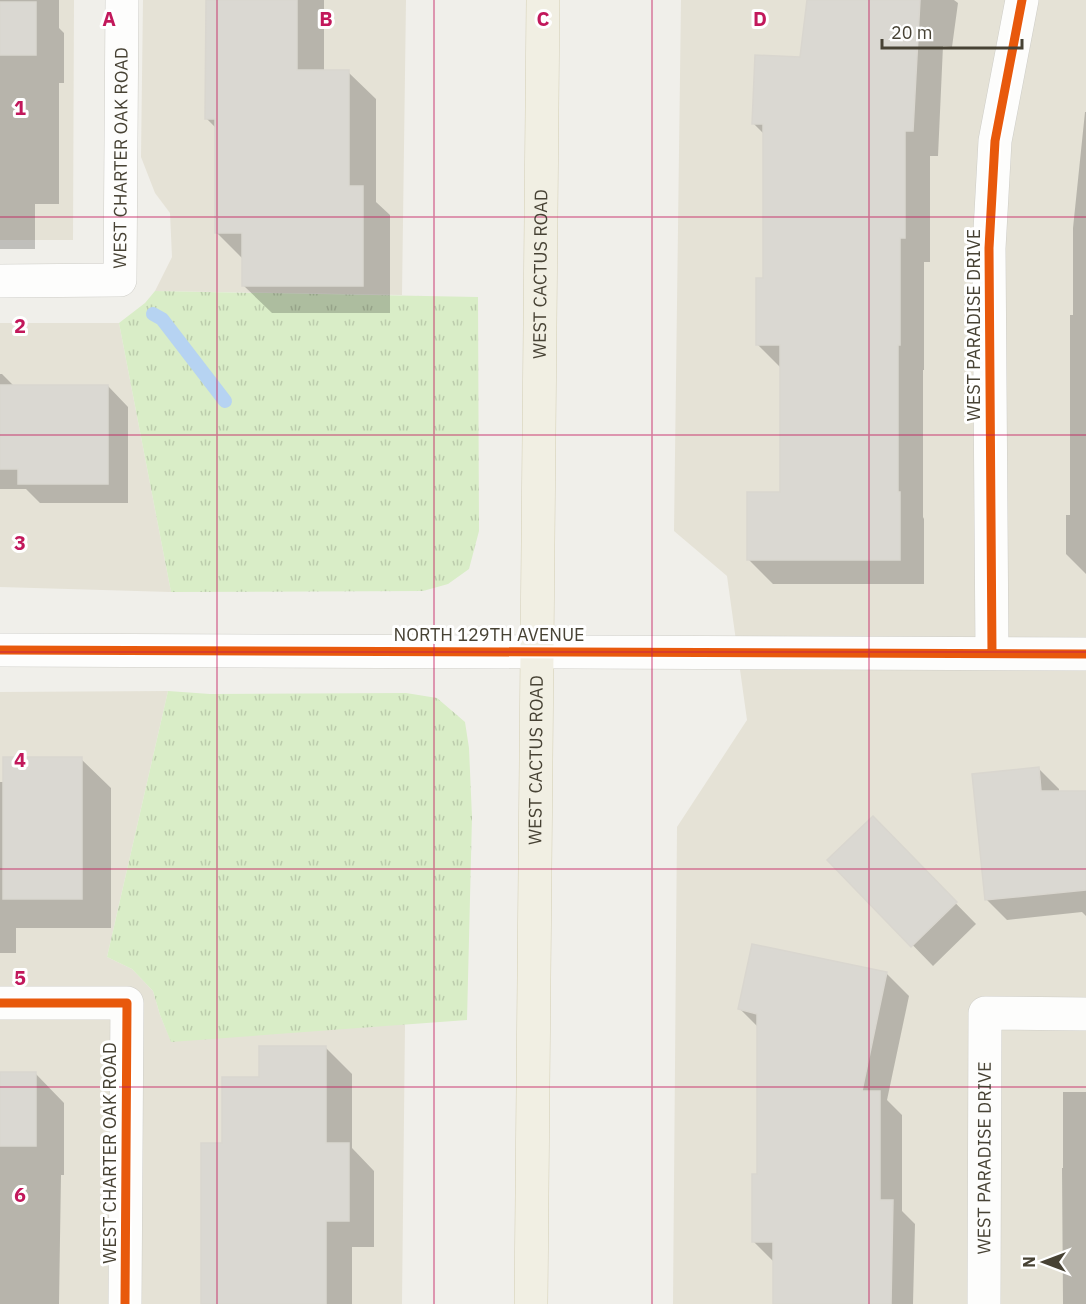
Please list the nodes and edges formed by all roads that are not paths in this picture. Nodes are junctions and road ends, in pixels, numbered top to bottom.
1 (122, 0) edge
2 (543, 0) edge
3 (1022, 0) edge
4 (0, 281) edge
5 (0, 650) edge
6 (537, 653) junction
7 (992, 653) junction
8 (1086, 654) edge
9 (0, 1004) edge
10 (1086, 1014) edge
11 (125, 1304) edge
12 (531, 1304) edge
13 (984, 1304) edge

1 - 4 street, WEST CHARTER OAK ROAD
2 - 6 main road, WEST CACTUS ROAD
3 - 7 street, WEST PARADISE DRIVE
5 - 6 street, NORTH 129TH AVENUE
6 - 7 street, NORTH 129TH AVENUE
6 - 12 main road, WEST CACTUS ROAD
7 - 8 street, NORTH 129TH AVENUE
9 - 11 street, WEST CHARTER OAK ROAD
10 - 13 street, WEST PARADISE DRIVE

